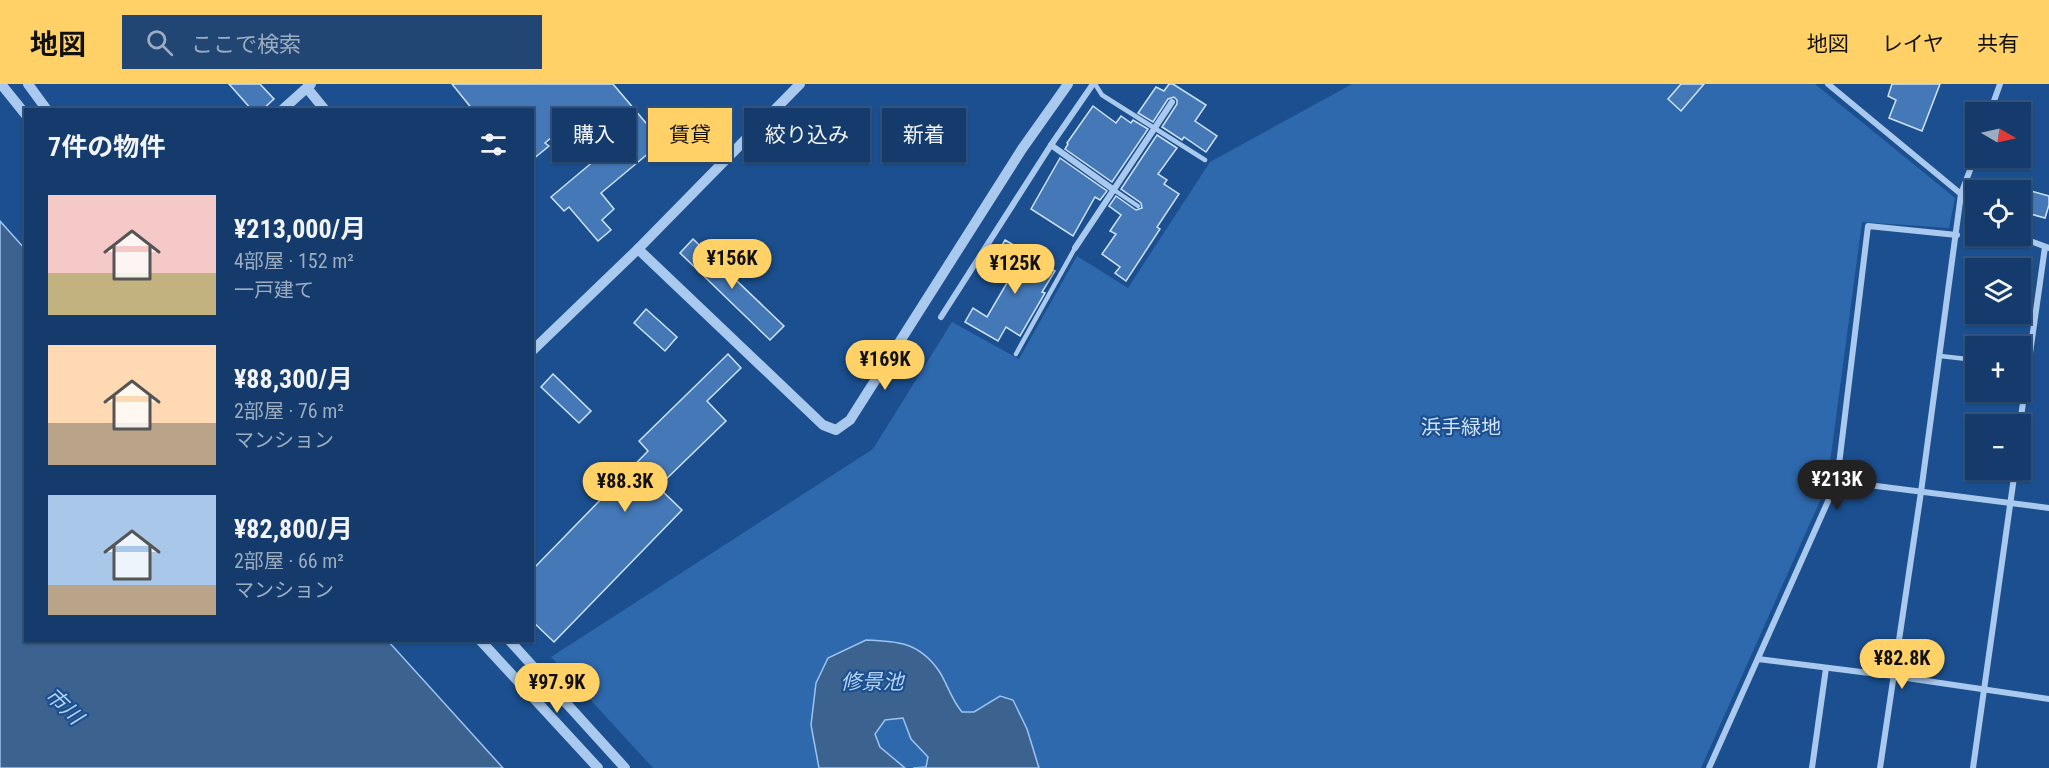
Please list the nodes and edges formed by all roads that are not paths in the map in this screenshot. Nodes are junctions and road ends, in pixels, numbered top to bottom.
1 (1, 84) edge
2 (28, 84) edge
3 (800, 84) edge
4 (1068, 84) edge
5 (1094, 84) edge
6 (1828, 84) edge
7 (2000, 84) edge
8 (309, 86) edge
9 (1172, 102) dead end
10 (1994, 102) edge
11 (46, 108) edge
12 (284, 108) edge
13 (324, 108) edge
14 (24, 113) edge
15 (1155, 128) junction
16 (1051, 145) junction
17 (1204, 160) dead end
18 (1971, 168) edge
19 (1114, 190) junction
20 (1961, 194) junction
21 (1965, 199) edge
22 (1138, 206) dead end
23 (1957, 235) junction
24 (2031, 242) edge
25 (1076, 248) joint
26 (2047, 248) edge
27 (638, 249) junction
28 (941, 317) dead end
29 (2030, 336) edge
30 (534, 349) edge
31 (1016, 354) dead end
32 (1940, 356) junction
33 (1965, 359) edge
34 (2014, 480) edge
35 (1837, 481) junction
36 (1921, 492) junction
37 (2011, 503) junction
38 (2049, 508) edge
39 (482, 642) edge
40 (511, 642) edge
41 (1758, 659) junction
42 (1826, 668) junction
43 (1893, 676) junction
44 (1985, 690) junction
45 (2049, 699) edge
46 (598, 768) edge
47 (625, 768) edge
48 (1709, 768) edge
49 (1812, 768) edge
50 (1880, 768) edge
51 (1973, 768) edge

1 - 14 street
2 - 11 street
3 - 27 street
4 - 27 street
5 - 15 lane
5 - 16 street
6 - 20 street
7 - 10 street
8 - 12 street
8 - 13 street
9 - 15 street
15 - 17 lane
15 - 19 street
16 - 19 street
16 - 28 street
18 - 20 street
19 - 22 lane
19 - 25 street
20 - 21 street
20 - 23 street
23 - 32 street
23 - 35 street
24 - 26 street
25 - 31 lane
26 - 29 street
27 - 30 street
32 - 33 lane
32 - 36 street
34 - 37 street
35 - 36 street
35 - 41 street
36 - 37 street
36 - 43 street
37 - 38 street
37 - 44 street
39 - 46 street
40 - 47 street
41 - 42 street
41 - 48 street
42 - 43 street
42 - 49 street
43 - 44 street
43 - 50 street
44 - 45 street
44 - 51 street

